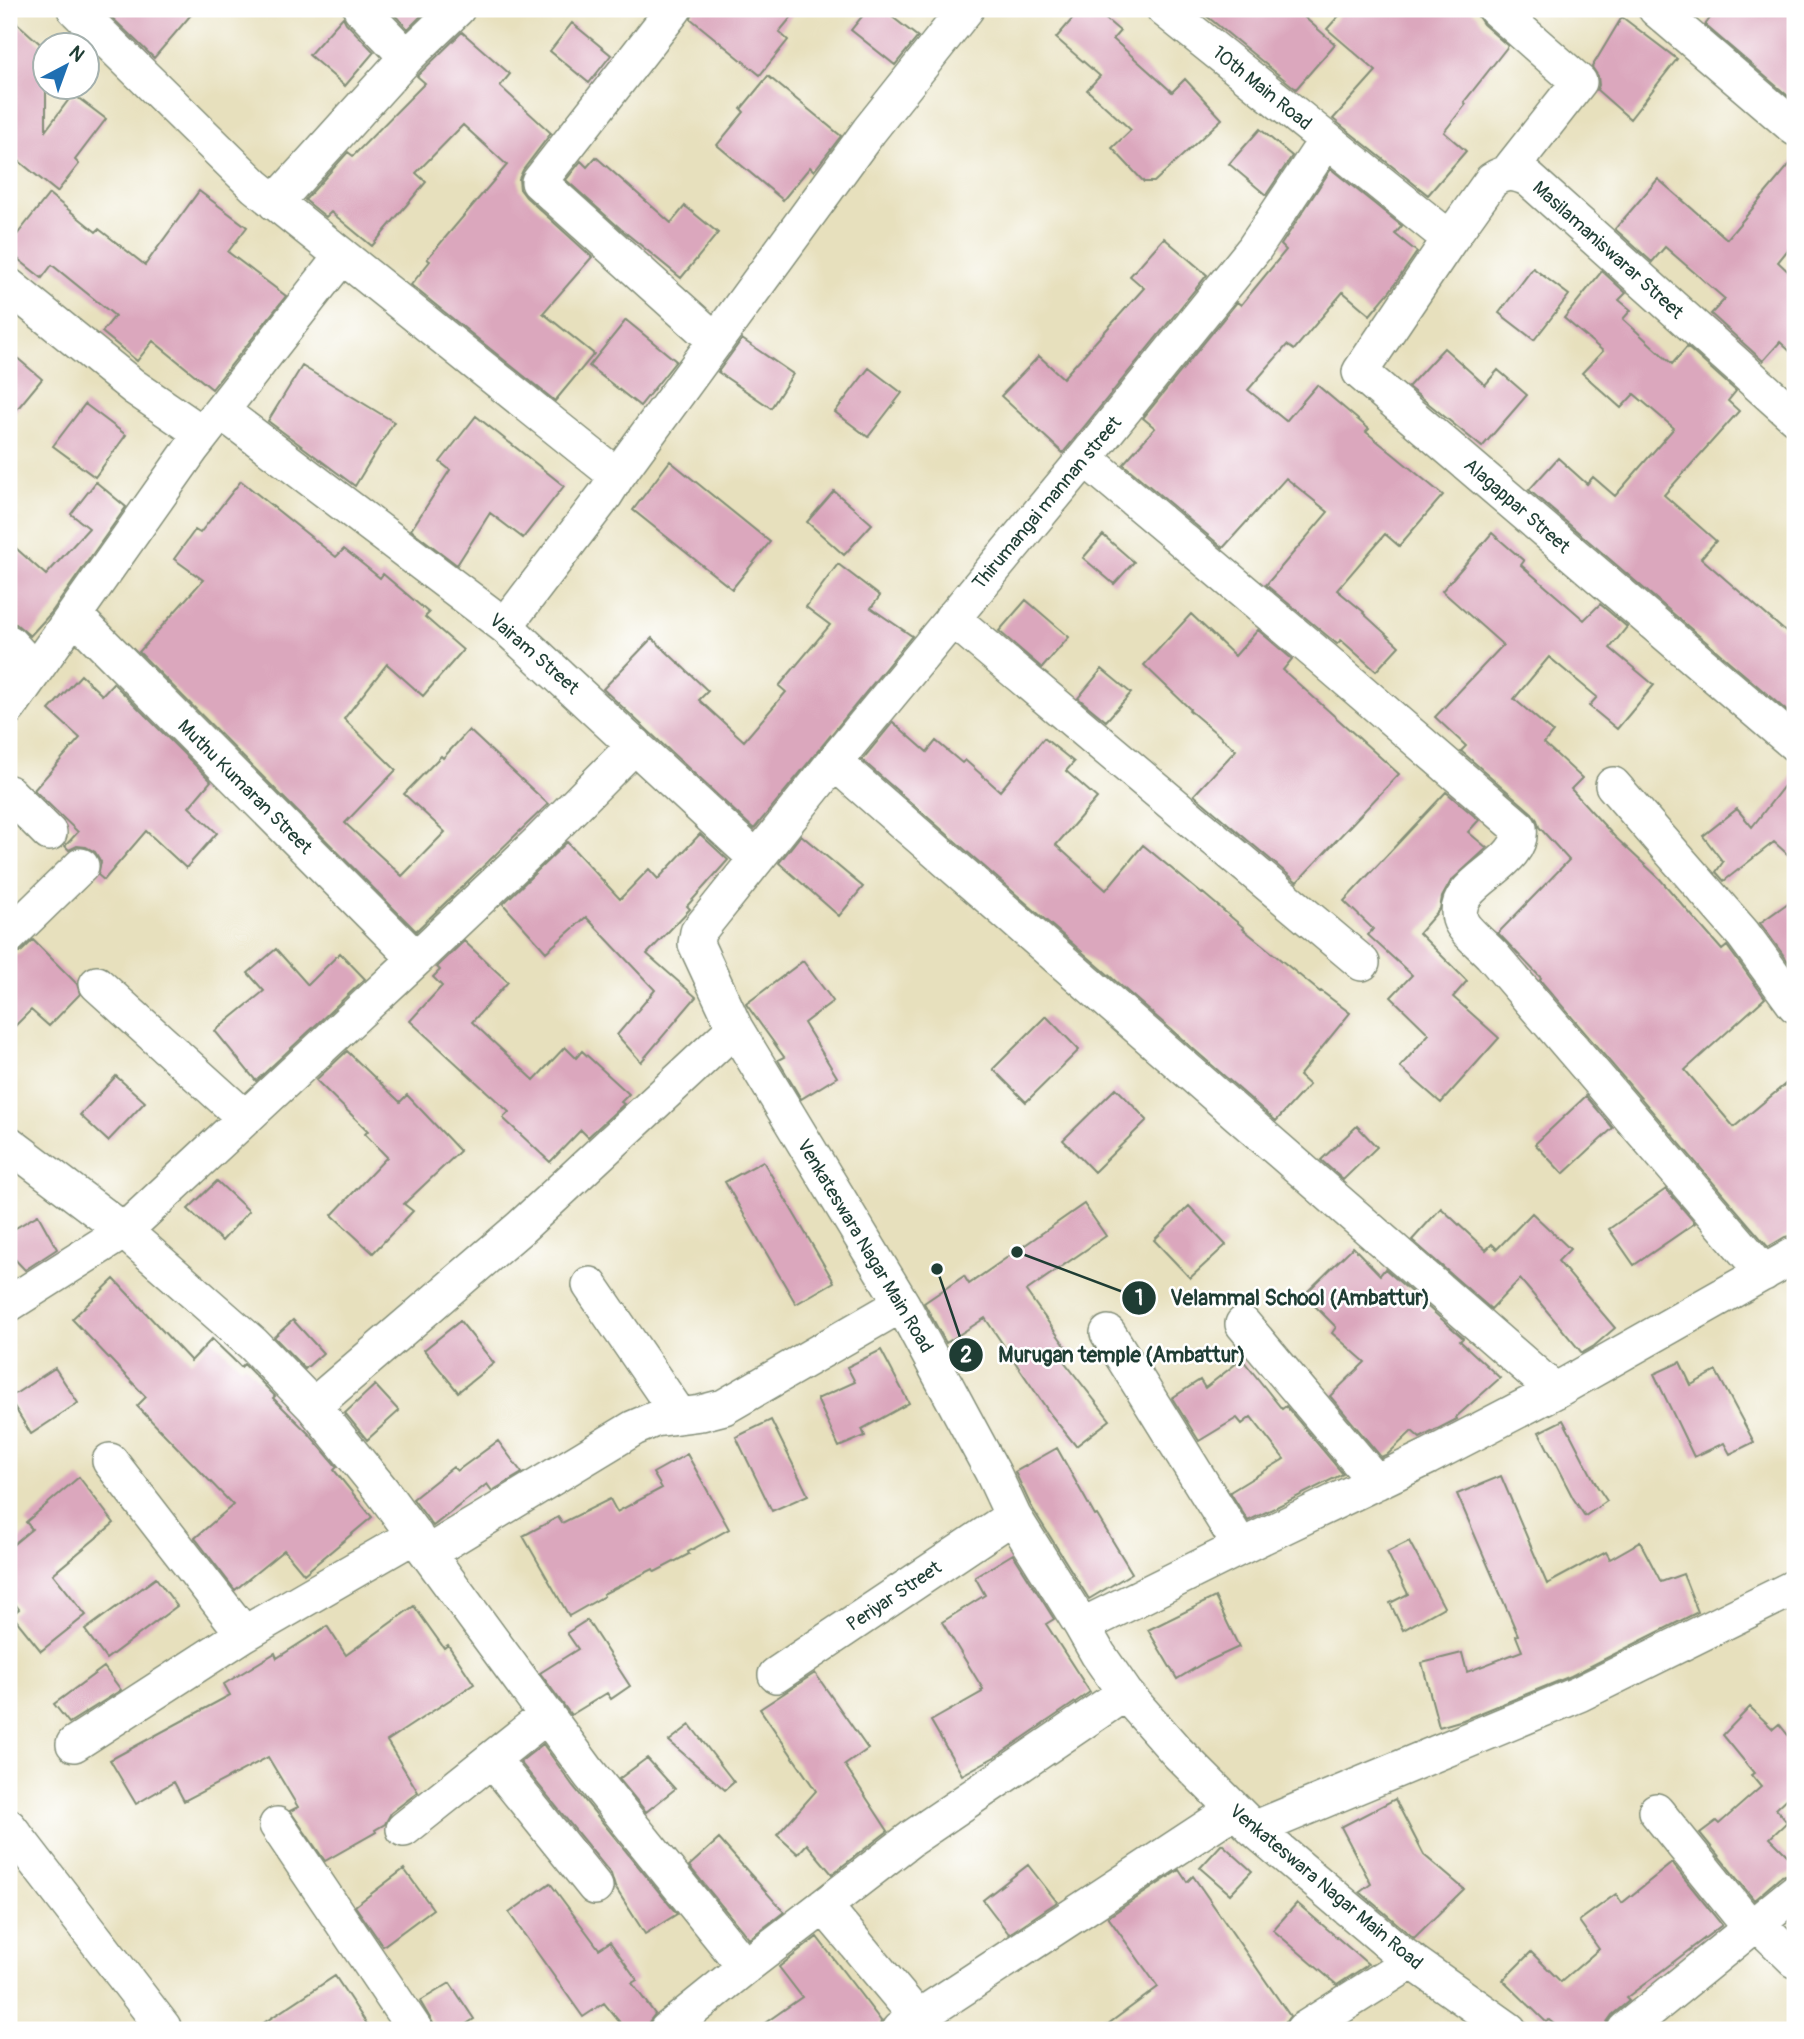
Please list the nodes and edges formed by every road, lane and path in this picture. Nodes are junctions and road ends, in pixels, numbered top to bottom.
1 (75, 9) edge
2 (361, 9) edge
3 (457, 9) edge
4 (674, 9) edge
5 (966, 9) edge
6 (1164, 9) edge
7 (1496, 9) edge
8 (1656, 9) edge
9 (407, 57) junction
10 (1795, 128) edge
11 (1326, 141) junction
12 (1508, 172) junction
13 (275, 203) junction
14 (1450, 239) junction
15 (342, 256) junction
16 (9, 286) edge
17 (716, 341) junction
18 (1795, 417) edge
19 (212, 423) junction
20 (1085, 458) junction
21 (617, 476) junction
22 (74, 615) junction
23 (952, 618) junction
24 (505, 626) junction
25 (9, 643) edge
26 (34, 670) junction
27 (9, 706) edge
28 (1795, 744) edge
29 (635, 745) junction
30 (834, 762) junction
31 (1613, 785) dead end
32 (9, 793) edge
33 (49, 833) dead end
34 (756, 858) junction
35 (81, 866) dead end
36 (9, 936) edge
37 (416, 959) junction
38 (1362, 963) dead end
39 (97, 984) dead end
40 (1795, 1006) edge
41 (735, 1028) junction
42 (244, 1117) junction
43 (9, 1144) edge
44 (124, 1231) junction
45 (1795, 1255) edge
46 (1764, 1273) junction
47 (590, 1285) dead end
48 (9, 1304) edge
49 (902, 1304) junction
50 (1243, 1324) dead end
51 (1108, 1333) dead end
52 (1555, 1391) junction
53 (313, 1406) junction
54 (679, 1415) junction
55 (110, 1461) dead end
56 (1376, 1482) junction
57 (1013, 1516) junction
58 (421, 1544) junction
59 (1241, 1547) junction
60 (1795, 1587) edge
61 (1082, 1626) junction
62 (244, 1634) junction
63 (776, 1675) dead end
64 (1125, 1693) junction
65 (547, 1715) junction
66 (74, 1744) dead end
67 (492, 1759) junction
68 (1656, 1811) dead end
69 (1244, 1819) junction
70 (277, 1825) dead end
71 (9, 1827) edge
72 (404, 1829) dead end
73 (594, 1887) dead end
74 (1795, 1892) edge
75 (824, 1906) junction
76 (1753, 1924) junction
77 (1795, 1960) edge
78 (1412, 1962) junction
79 (745, 1967) junction
80 (914, 2026) edge
81 (163, 2028) dead end
82 (415, 2030) edge
83 (667, 2030) edge
84 (1303, 2030) edge
85 (1508, 2030) edge
86 (1625, 2030) edge

1 - 13 street
2 - 9 street
3 - 9 street
4 - 17 street
5 - 17 street
6 - 11 street, 10th Main Road
7 - 12 street
8 - 10 street
9 - 13 street
11 - 14 street
11 - 20 street, Thirumangai mannan street
12 - 14 street, Masilamaniswarar Street
12 - 18 street, Masilamaniswarar Street
13 - 15 street
14 - 28 street, Alagappar Street
15 - 19 street
15 - 21 street
16 - 19 street, Vairam Street
17 - 21 street
19 - 22 street
19 - 24 street, Vairam Street
20 - 23 street, Thirumangai mannan street
20 - 46 street
21 - 24 street
22 - 26 street
22 - 37 street, Muthu Kumaran Street
23 - 30 street, Thirumangai mannan street
23 - 38 street
24 - 29 street, Vairam Street
25 - 26 street
26 - 27 street
29 - 34 street, Vairam Street
29 - 37 street
30 - 34 street, Thirumangai mannan street
30 - 52 street
31 - 40 street
32 - 33 street
34 - 41 street, Venkateswara Nagar Main Road
35 - 36 street
37 - 42 street
39 - 42 street
41 - 49 street, Venkateswara Nagar Main Road
41 - 53 street
42 - 44 street
43 - 44 street
44 - 48 street
44 - 53 street
45 - 46 street
46 - 52 street
47 - 54 street
49 - 54 street
49 - 57 street, Venkateswara Nagar Main Road
50 - 56 street
51 - 59 street
52 - 56 street
53 - 58 street
54 - 58 street
55 - 62 street
56 - 59 street
57 - 61 street, Venkateswara Nagar Main Road
57 - 63 street, Periyar Street
58 - 62 street
58 - 65 street
59 - 61 street
60 - 69 street
61 - 64 street, Venkateswara Nagar Main Road
62 - 66 street
64 - 69 street, Venkateswara Nagar Main Road
64 - 75 street
65 - 67 street
65 - 79 street
67 - 72 street
67 - 73 street
68 - 76 street
69 - 78 street, Venkateswara Nagar Main Road
69 - 80 street
70 - 82 street
71 - 81 street
74 - 76 street
75 - 79 street
75 - 80 street
76 - 77 street
76 - 86 street
78 - 84 street
78 - 85 street, Venkateswara Nagar Main Road
79 - 83 street

